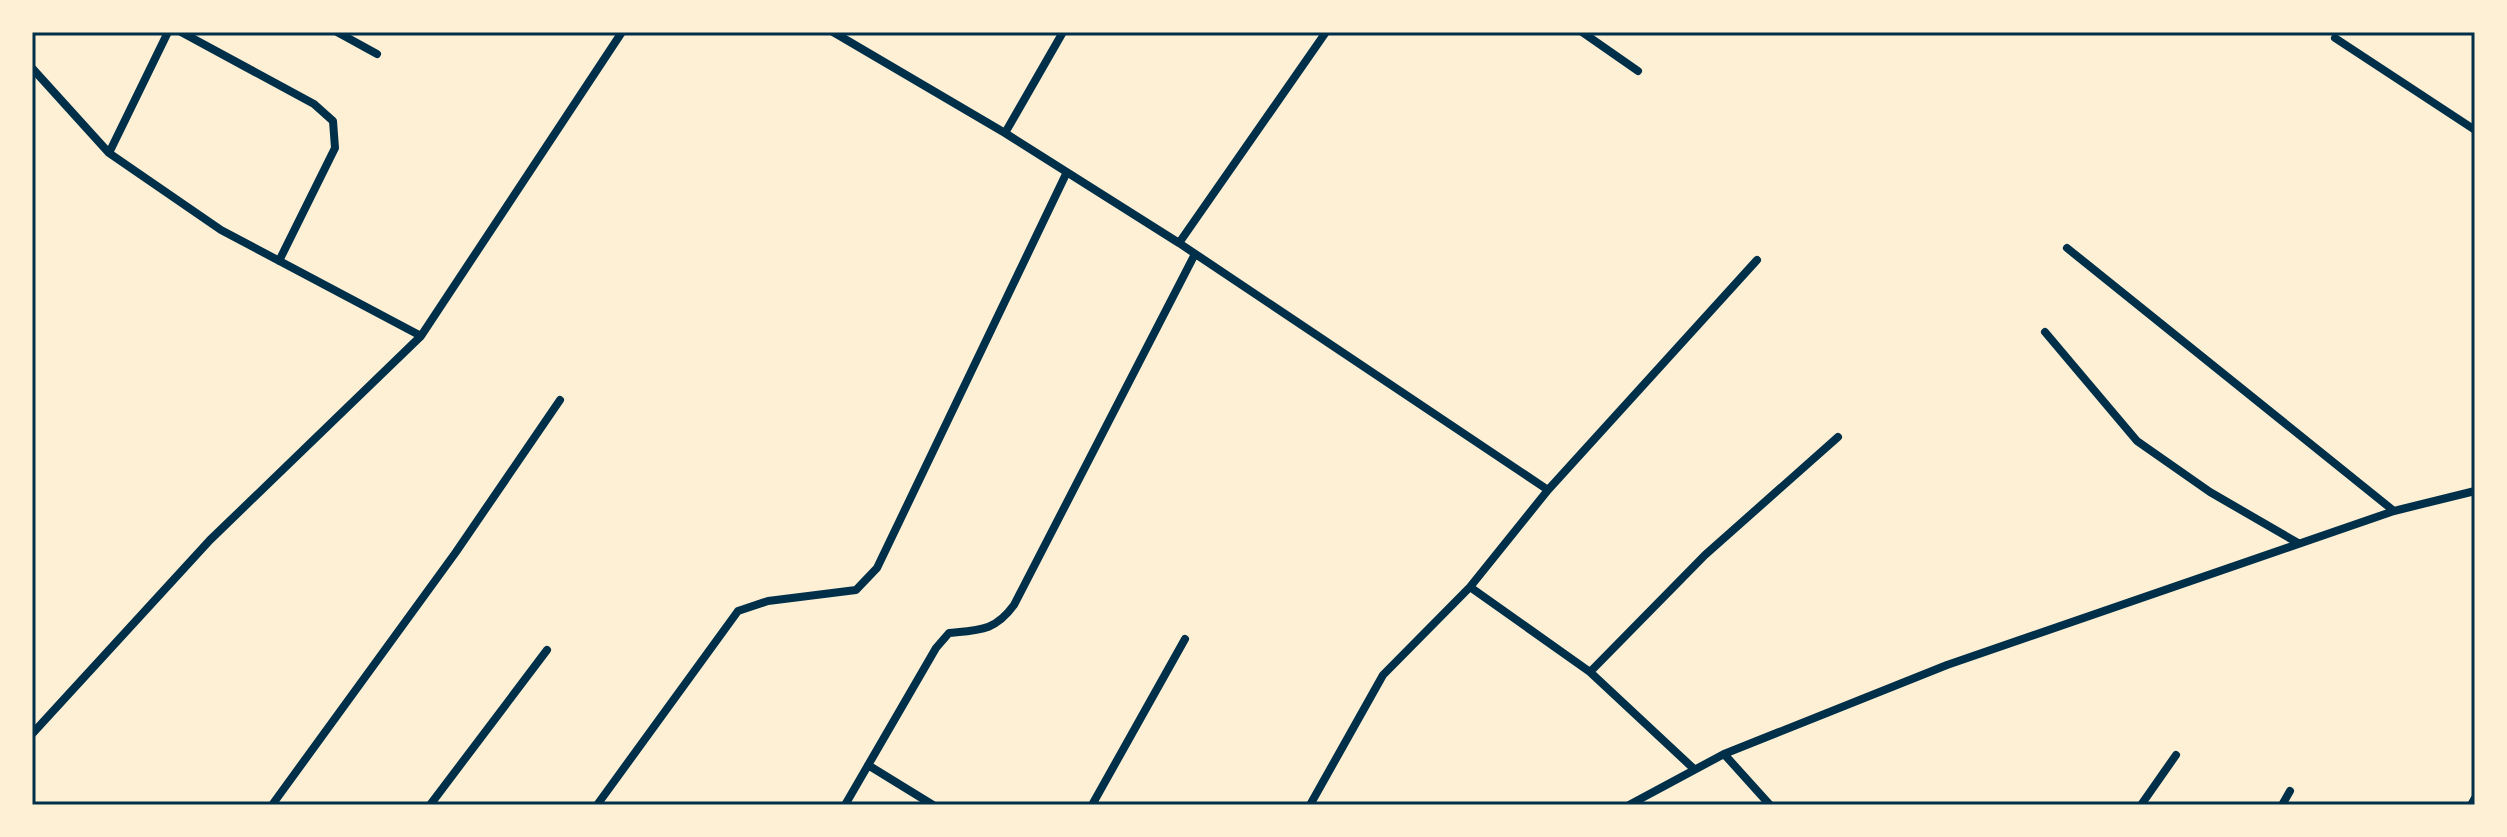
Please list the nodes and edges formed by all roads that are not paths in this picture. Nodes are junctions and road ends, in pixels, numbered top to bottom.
1 (168, 32) edge
2 (181, 32) edge
3 (337, 32) edge
4 (622, 32) edge
5 (833, 32) edge
6 (1063, 32) edge
7 (1326, 32) edge
8 (1582, 32) edge
9 (2335, 38) dead end
10 (377, 54) dead end
11 (32, 68) edge
12 (1638, 71) dead end
13 (2475, 130) edge
14 (1005, 133) junction
15 (109, 153) junction
16 (1066, 174) junction
17 (1179, 243) junction
18 (2067, 248) dead end
19 (1195, 254) junction
20 (1757, 260) dead end
21 (279, 261) junction
22 (2045, 332) dead end
23 (421, 336) junction
24 (560, 400) dead end
25 (1838, 437) dead end
26 (1548, 490) junction
27 (2475, 491) edge
28 (2394, 511) junction
29 (2298, 543) junction
30 (1470, 587) junction
31 (1185, 639) dead end
32 (547, 650) dead end
33 (1590, 672) junction
34 (32, 734) edge
35 (1724, 754) junction
36 (2176, 755) dead end
37 (868, 765) junction
38 (1694, 769) junction
39 (2290, 791) dead end
40 (2475, 798) edge
41 (272, 805) edge
42 (430, 805) edge
43 (597, 805) edge
44 (845, 805) edge
45 (933, 805) edge
46 (1092, 805) edge
47 (1310, 805) edge
48 (1629, 805) edge
49 (1770, 805) edge
50 (2141, 805) edge
51 (2282, 805) edge
52 (2471, 805) edge

1 - 15 street
2 - 21 street
3 - 10 street
4 - 23 street
5 - 14 street
6 - 14 street
7 - 17 street
8 - 12 street
9 - 13 street
11 - 15 street
14 - 16 street
15 - 21 street
16 - 17 street
16 - 43 street
17 - 19 street
18 - 28 street
19 - 26 street
19 - 37 street
20 - 26 street
21 - 23 street
22 - 29 street
23 - 34 street
24 - 41 street
25 - 33 street
26 - 30 street
27 - 28 street
28 - 29 street
29 - 35 street
30 - 33 street
30 - 47 street
31 - 46 street
32 - 42 street
33 - 38 street
35 - 38 street
35 - 49 street
36 - 50 street
37 - 44 street
37 - 45 street
38 - 48 street
39 - 51 street
40 - 52 street

